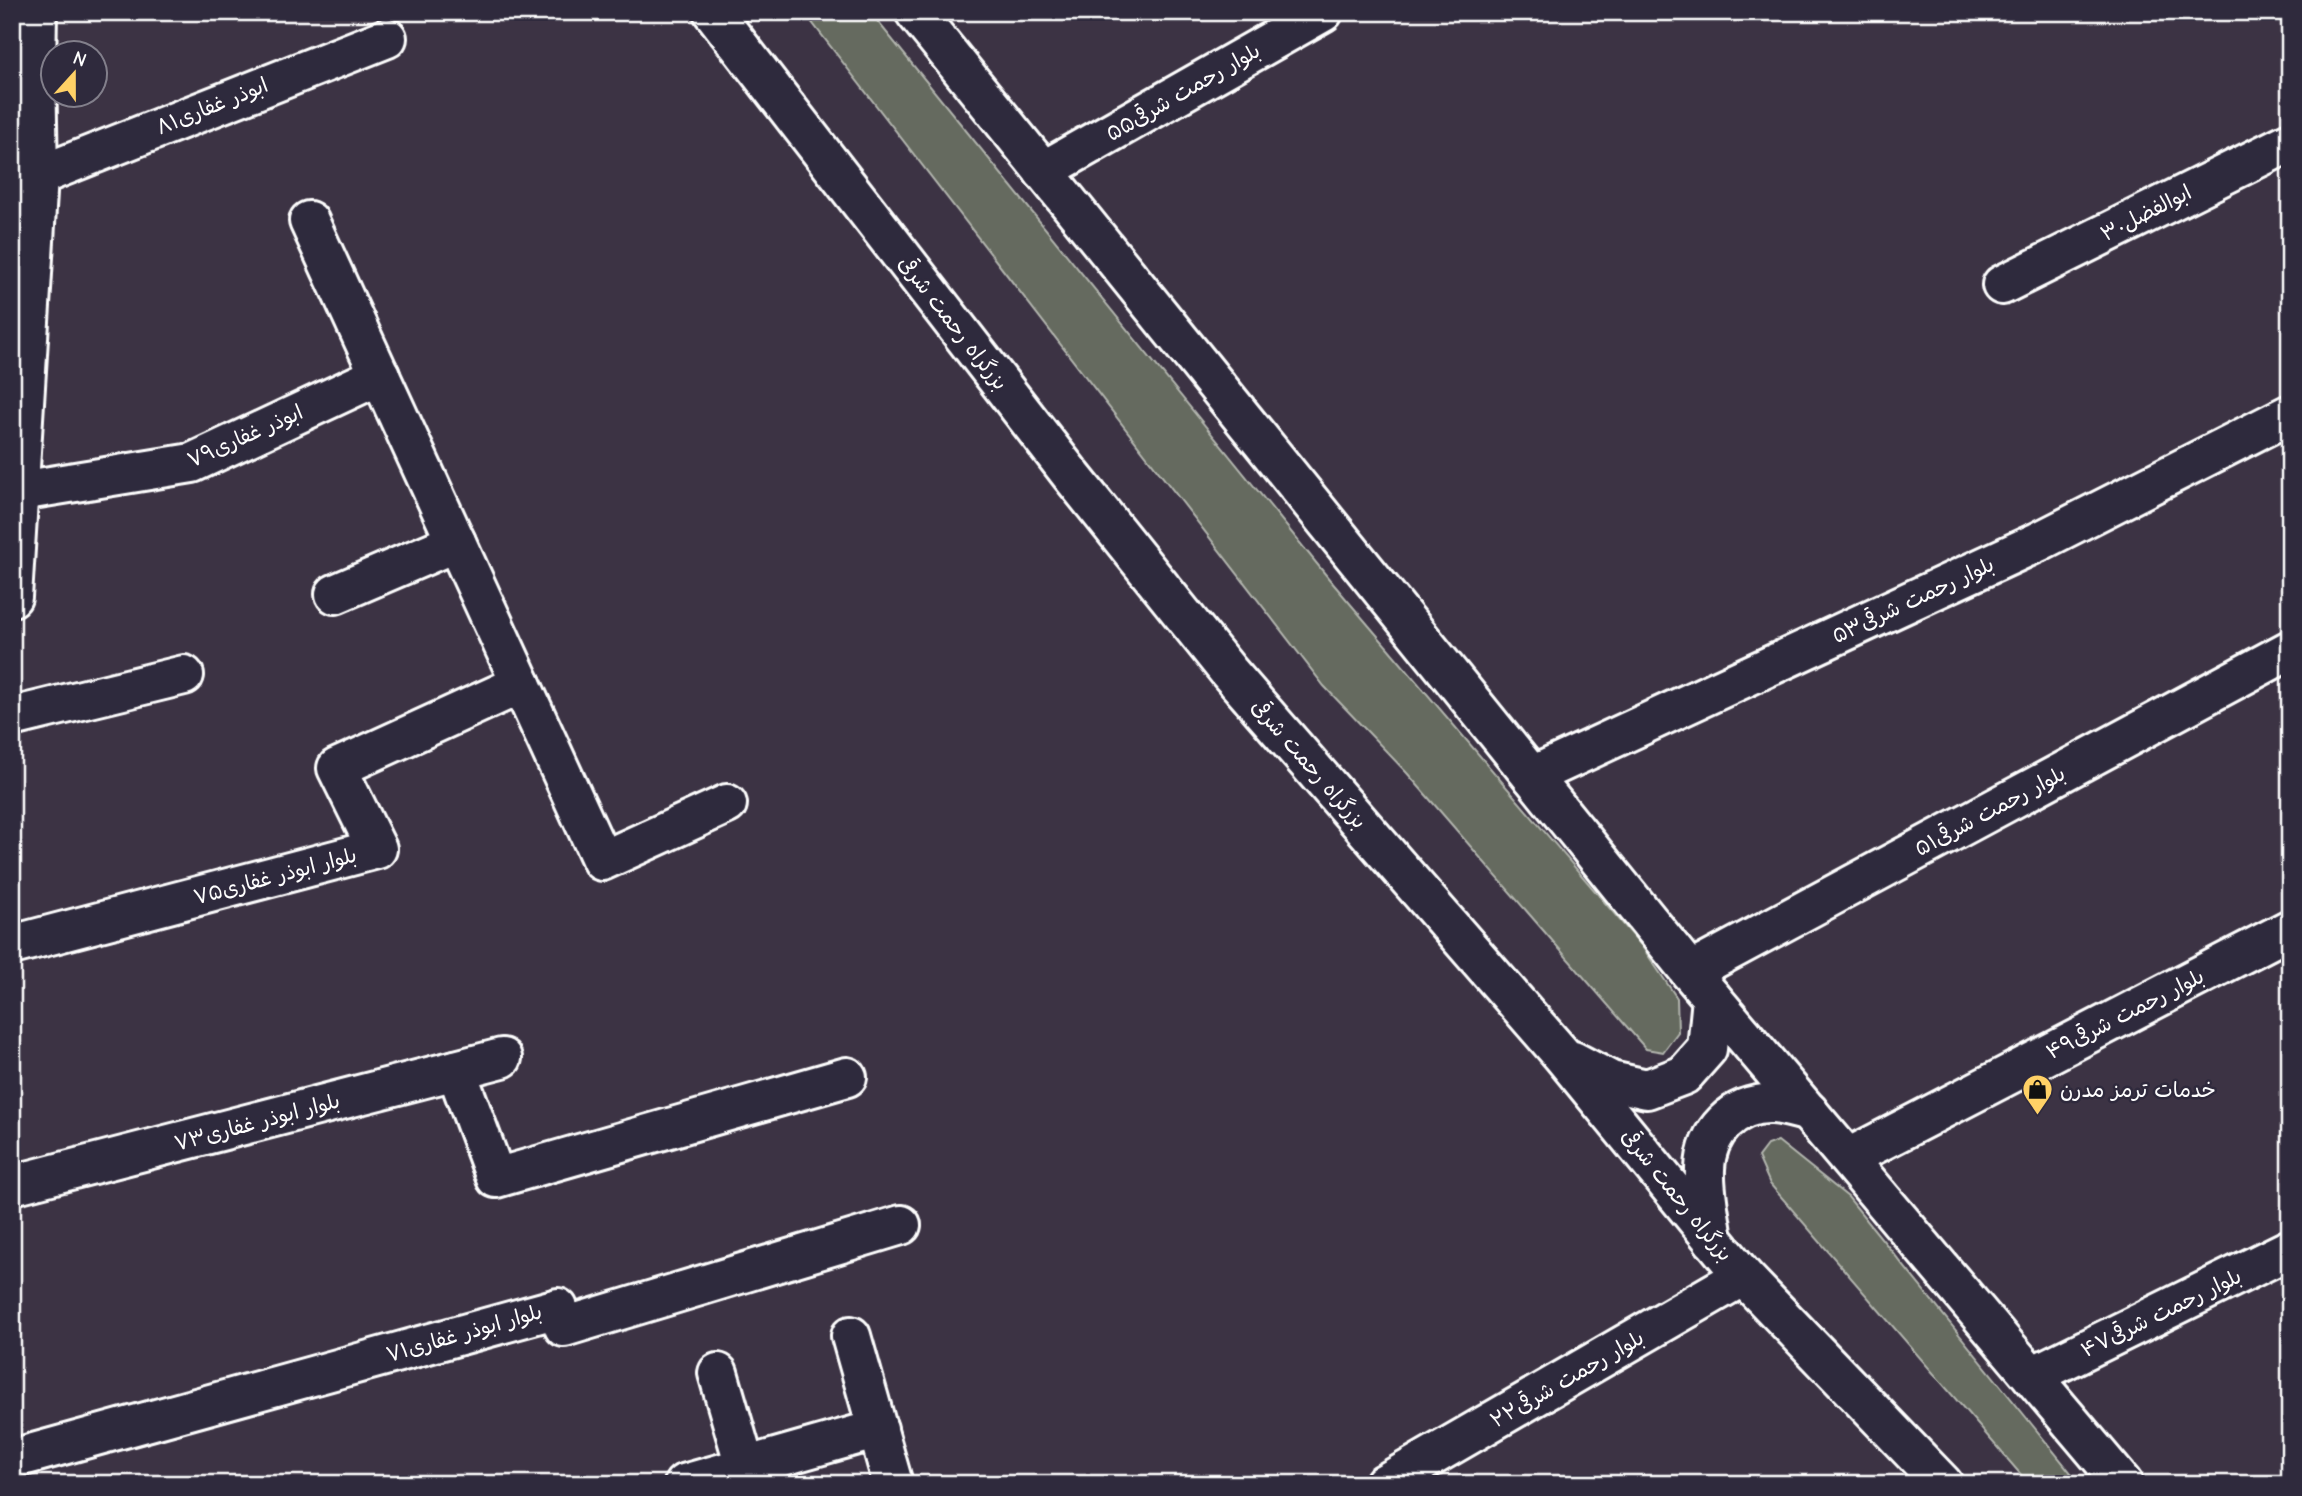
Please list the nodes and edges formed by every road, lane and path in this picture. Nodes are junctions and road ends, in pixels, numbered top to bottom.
1 (37, 12) edge
2 (713, 12) edge
3 (915, 12) edge
4 (1322, 12) edge
5 (387, 38) dead end
6 (2290, 142) edge
7 (1043, 171) junction
8 (38, 176) junction
9 (309, 220) dead end
10 (2002, 285) dead end
11 (380, 374) junction
12 (2290, 414) edge
13 (20, 491) junction
14 (456, 542) junction
15 (335, 594) dead end
16 (12, 597) edge
17 (2290, 650) edge
18 (184, 675) dead end
19 (521, 684) junction
20 (12, 717) edge
21 (1532, 776) junction
22 (727, 804) dead end
23 (2290, 929) edge
24 (12, 945) edge
25 (1701, 985) junction
26 (1562, 1055) junction
27 (502, 1058) dead end
28 (456, 1070) junction
29 (848, 1077) dead end
30 (1809, 1112) junction
31 (1848, 1158) junction
32 (12, 1185) edge
33 (901, 1225) dead end
34 (1713, 1240) junction
35 (2290, 1249) edge
36 (1743, 1276) junction
37 (851, 1336) dead end
38 (718, 1373) dead end
39 (2032, 1376) junction
40 (878, 1429) junction
41 (12, 1459) edge
42 (745, 1466) junction
43 (1389, 1483) edge
44 (684, 1484) edge
45 (893, 1484) edge
46 (1943, 1484) edge
47 (2123, 1484) edge

1 - 8 main road
2 - 26 main road, بزرگراه رحمت شرقی
3 - 7 main road
4 - 7 main road, بلوار رحمت شرقی۵۵
5 - 8 main road, ۸۱ابوذر غفاری
6 - 10 main road, ابوالفضل۳۰
7 - 21 main road
8 - 13 main road
9 - 11 main road
11 - 13 main road, ۷۹ابوذر غفاری
11 - 14 main road
12 - 21 main road, بلوار رحمت شرقی۵۳
13 - 16 main road
14 - 15 main road
14 - 19 main road
17 - 25 main road, بلوار رحمت شرقی۵۱
18 - 20 main road
19 - 22 main road
19 - 24 main road, بلوار ابوذر غفاری۷۵
21 - 25 main road
23 - 31 main road, بلوار رحمت شرقی۴۹
25 - 26 main road
25 - 30 main road
26 - 34 main road, بزرگراه رحمت شرقی
27 - 28 main road, بلوار ابوذر غفاری۷۳
28 - 29 main road
28 - 32 main road, بلوار ابوذر غفاری۷۳
30 - 31 main road
30 - 34 main road
31 - 39 main road
33 - 41 main road, بلوار ابوذر غفاری۷۱
34 - 36 main road, بزرگراه رحمت شرقی
35 - 39 main road, بلوار رحمت شرقی۴۷
36 - 43 main road, بلوار رحمت شرقی۲۲
36 - 46 main road, بزرگراه رحمت شرقی
37 - 40 main road
38 - 42 main road
39 - 47 main road
40 - 42 main road
40 - 45 main road
42 - 44 main road

